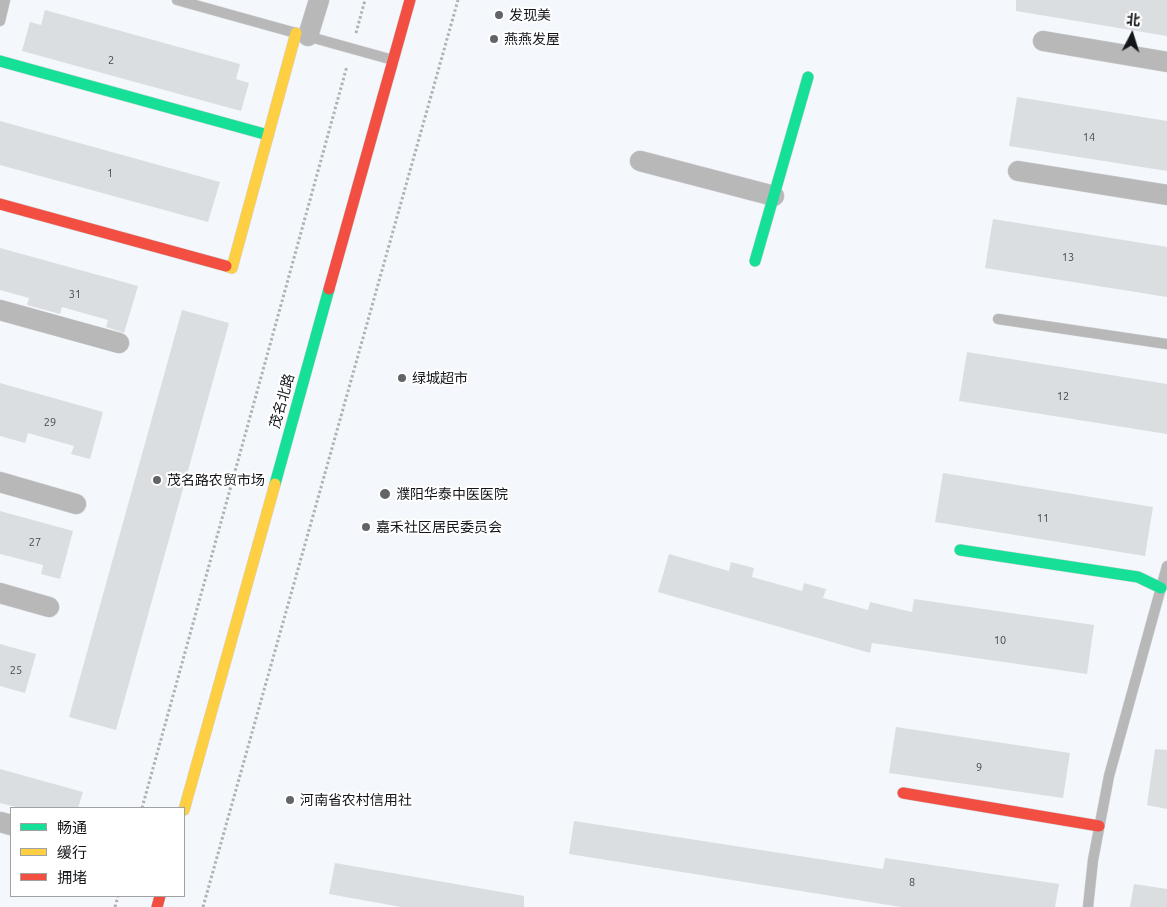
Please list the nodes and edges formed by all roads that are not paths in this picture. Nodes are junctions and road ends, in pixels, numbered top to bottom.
1 (5, 0) edge
2 (177, 0) edge
3 (319, 0) edge
4 (410, 0) edge
5 (0, 20) edge
6 (302, 34) junction
7 (1043, 41) dead end
8 (393, 60) junction
9 (0, 61) edge
10 (1167, 62) edge
11 (808, 77) dead end
12 (268, 134) junction
13 (640, 161) dead end
14 (1018, 171) dead end
15 (1167, 195) edge
16 (774, 196) junction
17 (0, 204) edge
18 (755, 261) dead end
19 (0, 310) edge
20 (998, 319) dead end
21 (119, 343) dead end
22 (1167, 344) edge
23 (0, 482) edge
24 (76, 504) dead end
25 (960, 550) dead end
26 (1167, 566) edge
27 (1161, 588) junction
28 (0, 593) edge
29 (48, 606) dead end
30 (903, 793) dead end
31 (185, 807) edge
32 (1100, 826) junction
33 (1088, 907) edge

1 - 5 lane
2 - 6 lane
3 - 6 street
4 - 8 street, 茂名北路
6 - 8 lane
6 - 12 street
7 - 10 street
8 - 31 street, 茂名北路
9 - 12 street
11 - 16 street
12 - 17 street
13 - 16 street
14 - 15 street
16 - 18 street
19 - 21 street
20 - 22 lane
23 - 24 street
25 - 27 street
26 - 27 lane
27 - 32 lane
28 - 29 street
30 - 32 street
32 - 33 lane

